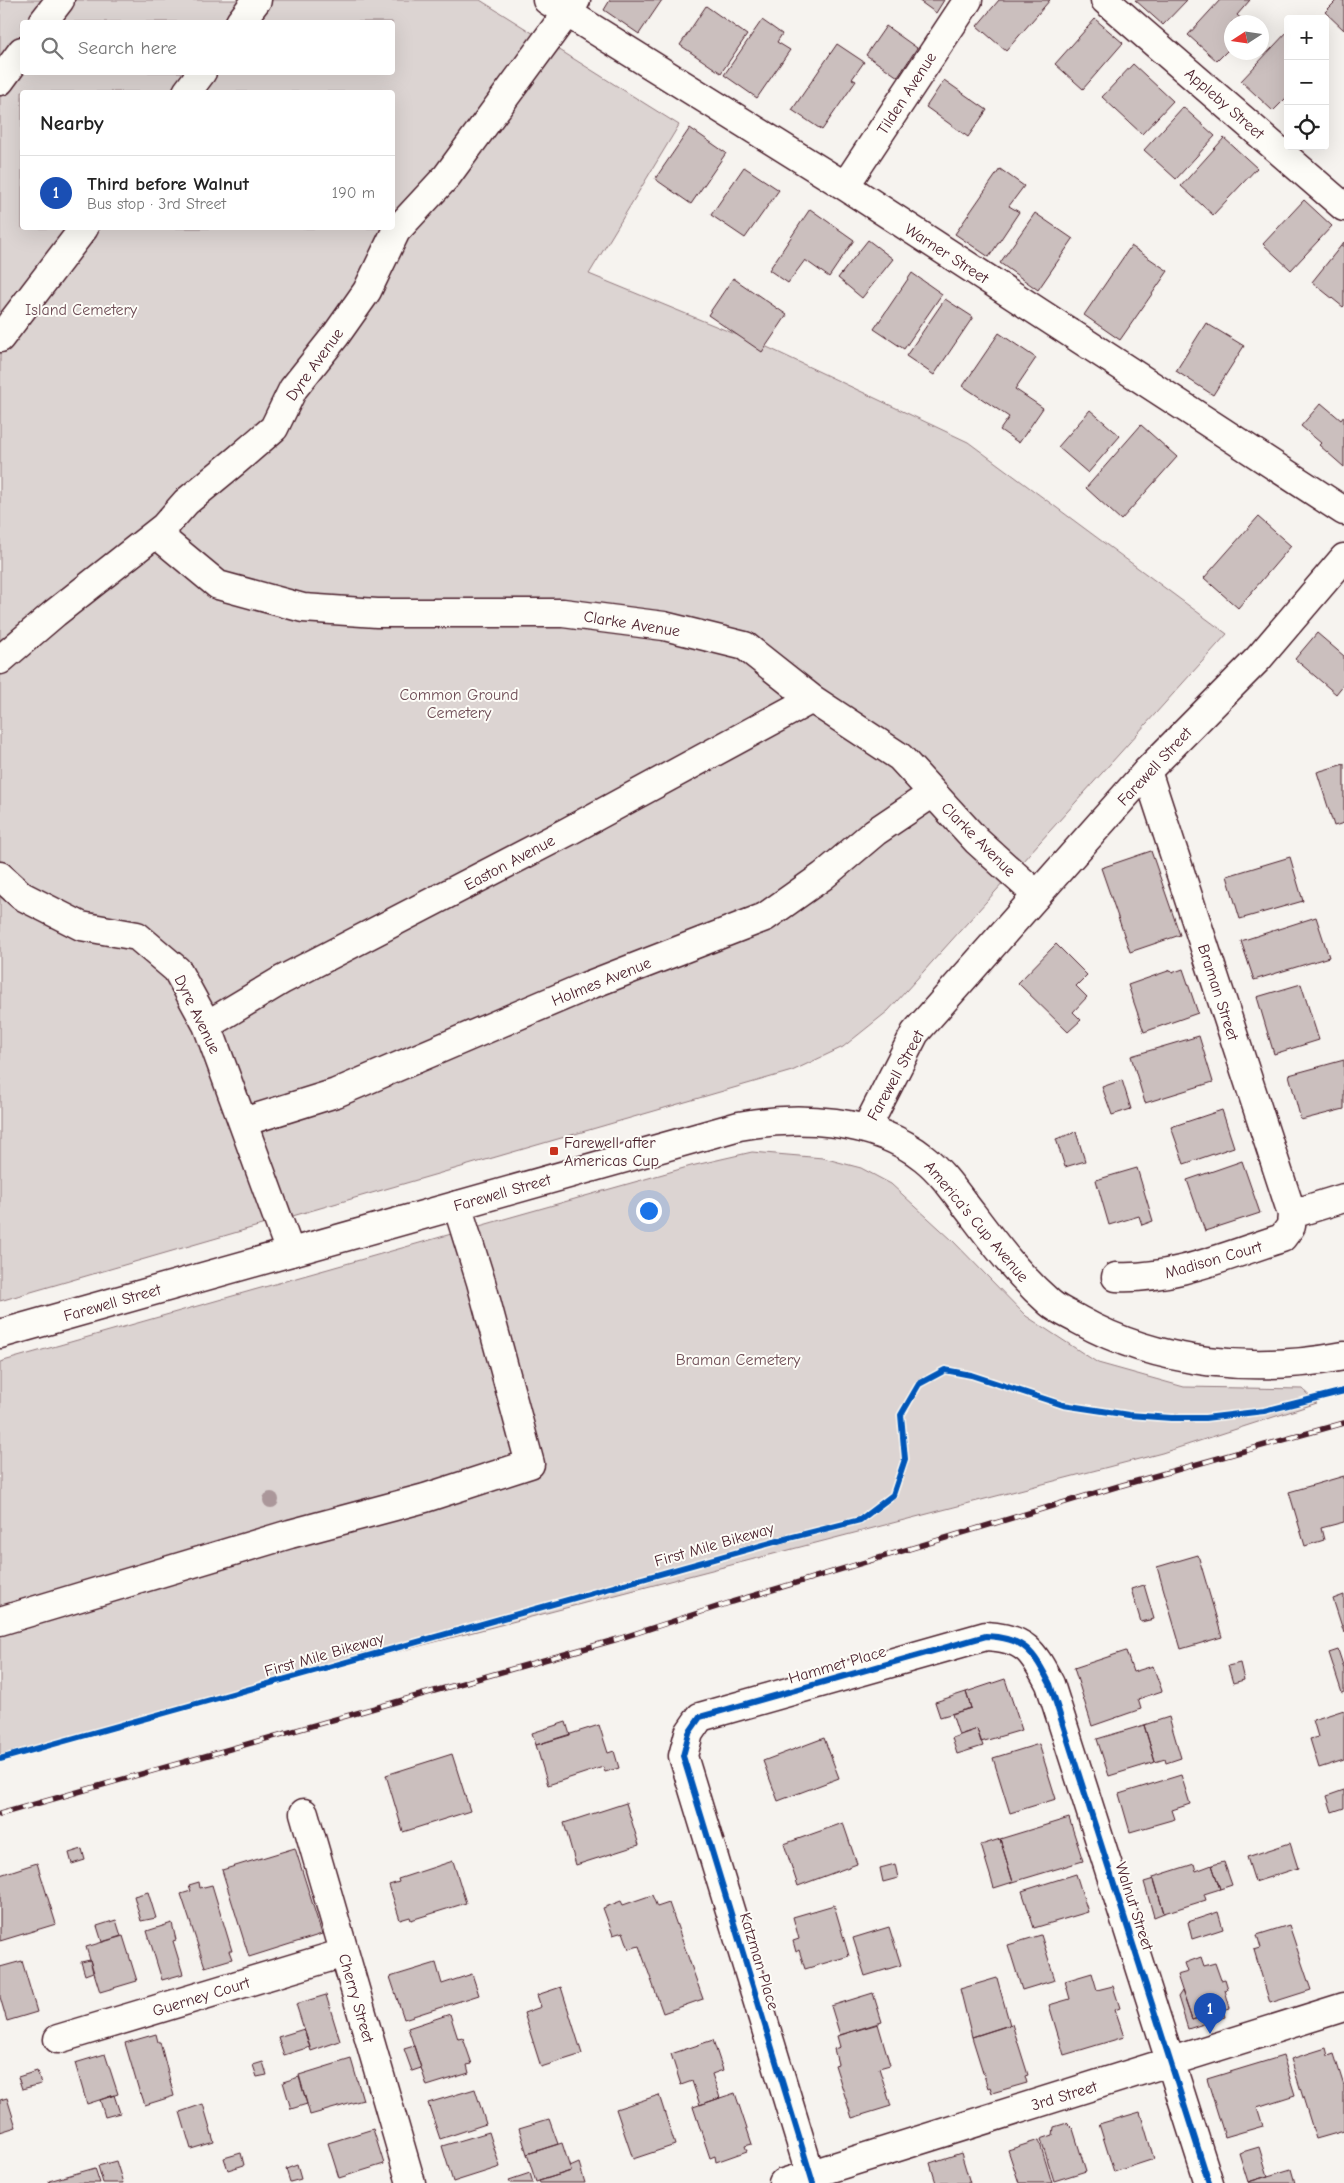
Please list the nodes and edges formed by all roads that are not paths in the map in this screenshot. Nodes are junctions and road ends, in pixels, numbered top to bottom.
1 (60, 0) edge
2 (257, 0) edge
3 (968, 0) edge
4 (1105, 0) edge
5 (563, 4) edge
6 (45, 20) edge
7 (242, 20) edge
8 (20, 54) edge
9 (200, 75) edge
10 (0, 81) edge
11 (188, 90) edge
12 (845, 186) junction
13 (1344, 207) edge
14 (82, 230) edge
15 (0, 338) edge
16 (1344, 511) edge
17 (164, 527) junction
18 (1344, 558) edge
19 (0, 660) edge
20 (812, 699) junction
21 (1147, 771) junction
22 (933, 793) junction
23 (0, 876) edge
24 (1037, 895) junction
25 (207, 1025) junction
26 (243, 1122) junction
27 (866, 1129) junction
28 (1344, 1198) edge
29 (457, 1205) junction
30 (1292, 1214) junction
31 (290, 1252) junction
32 (1116, 1277) dead end
33 (0, 1334) edge
34 (1344, 1356) edge
35 (0, 1621) edge
36 (1022, 1645) joint
37 (683, 1756) joint
38 (304, 1813) dead end
39 (344, 1953) junction
40 (1344, 2007) edge
41 (58, 2039) dead end
42 (1170, 2061) junction
43 (812, 2179) edge
44 (411, 2183) edge
45 (784, 2183) edge
46 (1209, 2183) edge

1 - 6 street
2 - 7 street
3 - 12 street, Tilden Avenue
4 - 13 street, Appleby Street
5 - 12 street, Warner Street
5 - 17 street, Dyre Avenue
8 - 10 street
9 - 11 street
12 - 16 street, Warner Street
14 - 15 street
17 - 19 street, Dyre Avenue
17 - 20 street, Clarke Avenue
18 - 21 street, Farewell Street
20 - 22 street, Clarke Avenue
20 - 25 street, Easton Avenue
21 - 24 street, Farewell Street
21 - 30 street, Braman Street
22 - 24 street, Clarke Avenue
22 - 26 street, Holmes Avenue
23 - 25 street, Dyre Avenue
24 - 27 street, Farewell Street
25 - 26 street, Dyre Avenue
26 - 31 street, Dyre Avenue
27 - 29 street, Farewell Street
27 - 34 street, America's Cup Avenue
28 - 30 street
29 - 31 street, Farewell Street
29 - 35 street
30 - 32 street, Madison Court
31 - 33 street, Farewell Street
36 - 37 street, Hammet Place
36 - 42 street, Walnut Street
37 - 43 street, Katzman Place
38 - 39 street, Cherry Street
39 - 41 street, Guerney Court
39 - 44 street, Cherry Street
40 - 42 street, 3rd Street
42 - 43 street, 3rd Street
42 - 46 street, Walnut Street
43 - 45 street, 3rd Street

